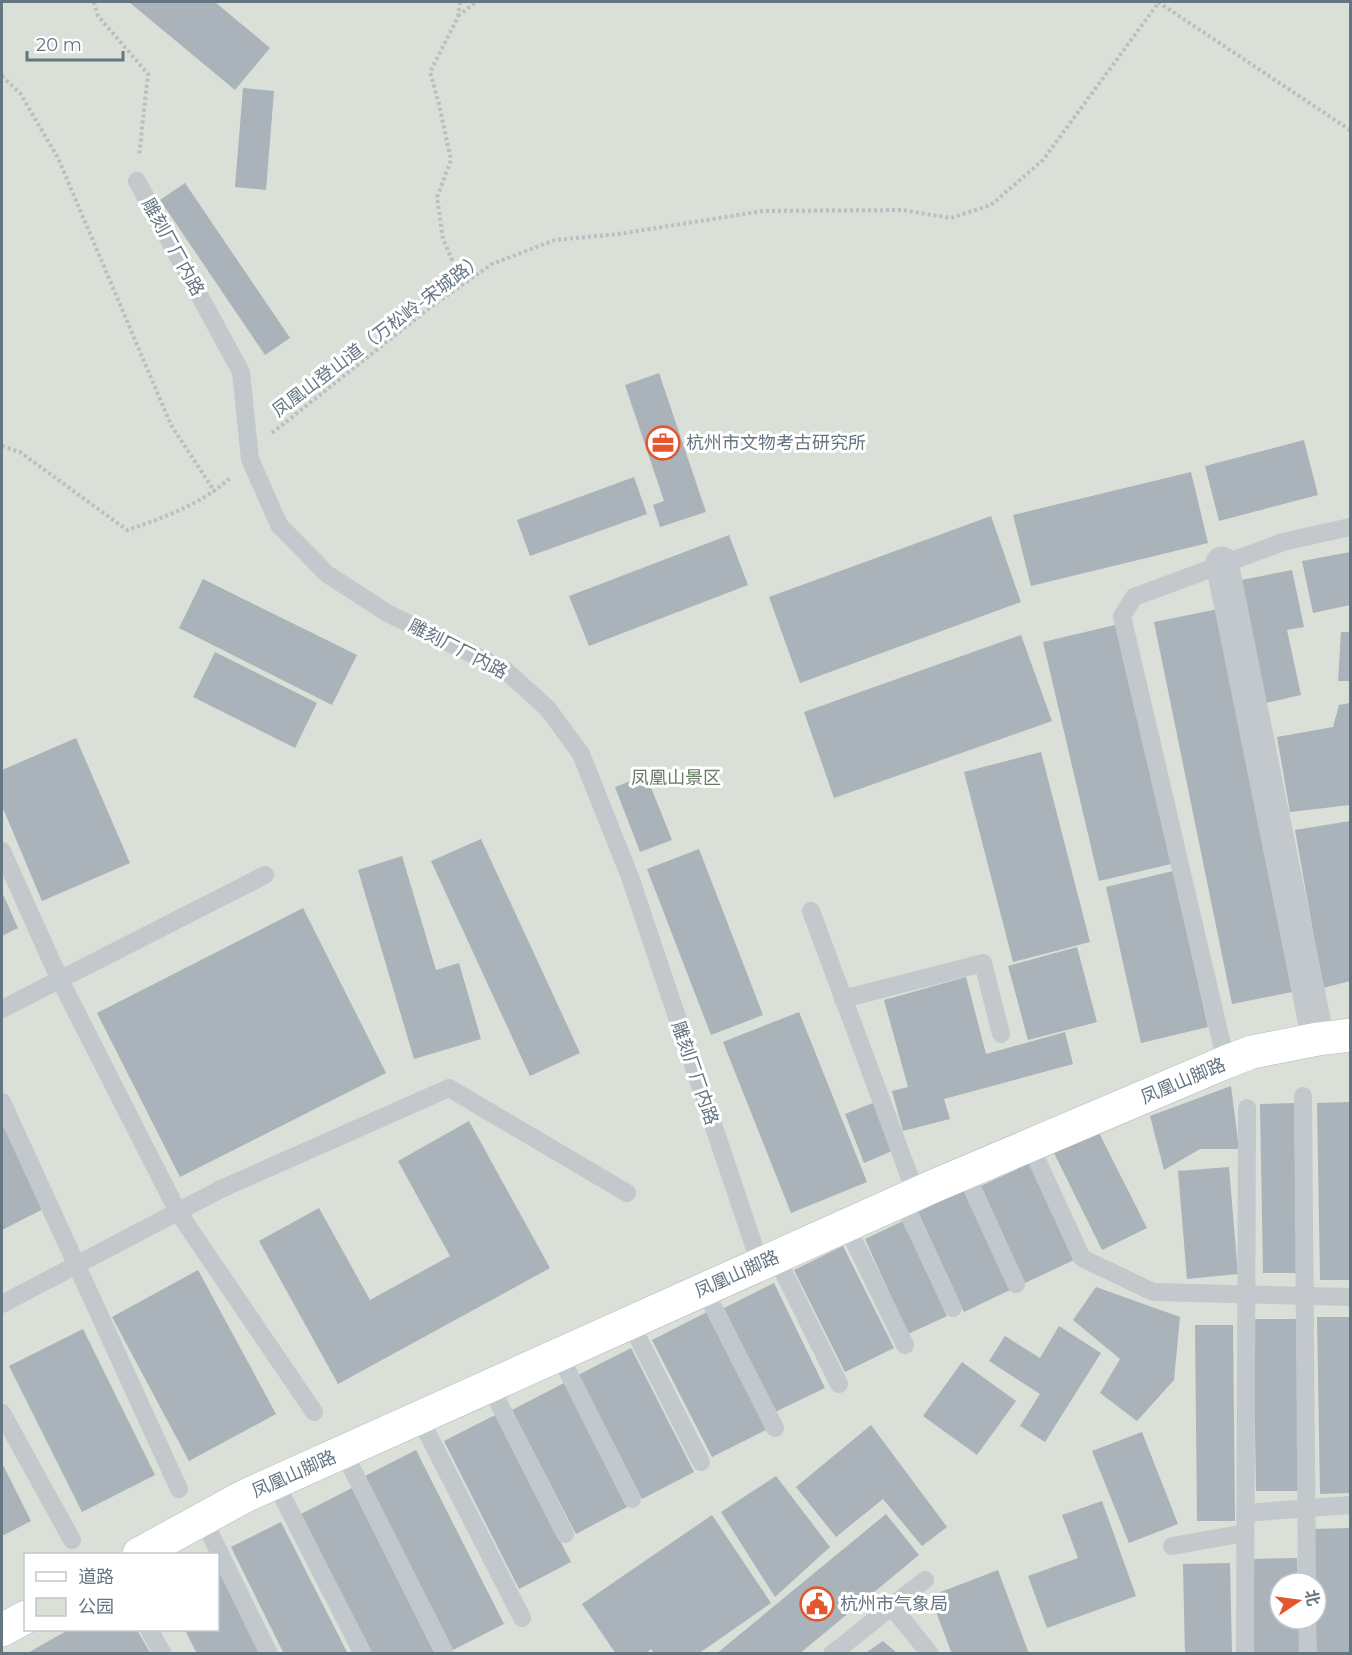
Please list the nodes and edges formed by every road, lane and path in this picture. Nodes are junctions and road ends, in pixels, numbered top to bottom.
1 (94, 2) edge
2 (460, 2) edge
3 (476, 2) edge
4 (1158, 2) edge
5 (458, 17) junction
6 (2, 76) edge
7 (1350, 129) edge
8 (136, 181) joint
9 (463, 285) junction
10 (2, 446) edge
11 (250, 459) junction
12 (215, 492) junction
13 (1350, 526) edge
14 (1222, 563) junction
15 (2, 851) edge
16 (265, 874) dead end
17 (811, 911) dead end
18 (59, 978) junction
19 (843, 999) junction
20 (2, 1009) edge
21 (1000, 1034) dead end
22 (1350, 1035) edge
23 (1318, 1039) junction
24 (1226, 1062) junction
25 (1303, 1096) dead end
26 (2, 1102) edge
27 (1247, 1108) dead end
28 (1030, 1145) junction
29 (965, 1173) junction
30 (627, 1193) dead end
31 (909, 1197) junction
32 (178, 1212) junction
33 (846, 1225) junction
34 (768, 1260) junction
35 (77, 1264) junction
36 (1016, 1284) dead end
37 (704, 1289) junction
38 (1246, 1295) junction
39 (1305, 1296) junction
40 (1350, 1297) edge
41 (2, 1304) edge
42 (953, 1308) dead end
43 (630, 1322) junction
44 (905, 1345) dead end
45 (559, 1354) junction
46 (839, 1384) dead end
47 (490, 1386) junction
48 (314, 1412) dead end
49 (2, 1413) edge
50 (419, 1417) junction
51 (775, 1428) dead end
52 (343, 1452) junction
53 (701, 1462) dead end
54 (275, 1482) junction
55 (179, 1489) dead end
56 (632, 1499) dead end
57 (1350, 1505) edge
58 (1306, 1508) junction
59 (1245, 1513) junction
60 (203, 1519) junction
61 (1245, 1533) junction
62 (565, 1534) dead end
63 (72, 1540) dead end
64 (1172, 1546) dead end
65 (141, 1553) edge
66 (1307, 1571) edge
67 (925, 1580) dead end
68 (892, 1606) junction
69 (24, 1618) edge
70 (522, 1618) dead end
71 (2, 1630) edge
72 (150, 1631) edge
73 (1307, 1631) edge
74 (444, 1651) dead end
75 (163, 1653) edge
76 (269, 1653) edge
77 (363, 1653) edge
78 (832, 1653) edge
79 (930, 1653) edge
80 (1245, 1653) edge
81 (1308, 1653) edge

1 - 8 path
2 - 5 path
3 - 5 path
4 - 7 path
4 - 9 path, 凤凰山登山道（万松岭-宋城路）
5 - 9 path
6 - 12 path
8 - 11 lane, 雕刻厂厂内路
9 - 11 path, 凤凰山登山道（万松岭-宋城路）
10 - 12 path, 凤凰山登山道（万松岭-宋城路）
11 - 12 path, 凤凰山登山道（万松岭-宋城路）
11 - 34 lane, 雕刻厂厂内路
13 - 14 lane
14 - 23 street
14 - 24 lane
15 - 18 lane
16 - 18 lane
17 - 19 lane
18 - 20 lane
18 - 32 lane
19 - 21 lane
19 - 31 lane
22 - 23 street, 凤凰山脚路
23 - 24 street, 凤凰山脚路
24 - 28 street, 凤凰山脚路
25 - 39 lane
26 - 35 lane
27 - 38 lane
28 - 29 street, 凤凰山脚路
28 - 38 lane
29 - 31 street, 凤凰山脚路
29 - 36 lane
30 - 32 lane
31 - 33 street, 凤凰山脚路
31 - 42 lane
32 - 35 lane
32 - 48 lane
33 - 34 street, 凤凰山脚路
33 - 44 lane
34 - 37 street, 凤凰山脚路
34 - 46 lane, 雕刻厂厂内路
35 - 41 lane
35 - 55 lane
37 - 43 street, 凤凰山脚路
37 - 51 lane
38 - 39 lane
38 - 59 lane
39 - 40 lane
39 - 58 lane
43 - 45 street, 凤凰山脚路
43 - 53 lane
45 - 47 street, 凤凰山脚路
45 - 56 lane
47 - 50 street, 凤凰山脚路
47 - 62 lane
49 - 63 lane
50 - 52 street, 凤凰山脚路
50 - 70 lane
52 - 54 street, 凤凰山脚路
52 - 74 lane
54 - 60 street, 凤凰山脚路
54 - 77 lane
57 - 58 lane
58 - 59 lane
58 - 66 lane
59 - 61 lane
60 - 65 street, 凤凰山脚路
60 - 76 lane
61 - 64 lane
61 - 80 lane
67 - 68 lane
68 - 78 lane
68 - 79 lane
69 - 71 street
72 - 75 lane
73 - 81 lane

